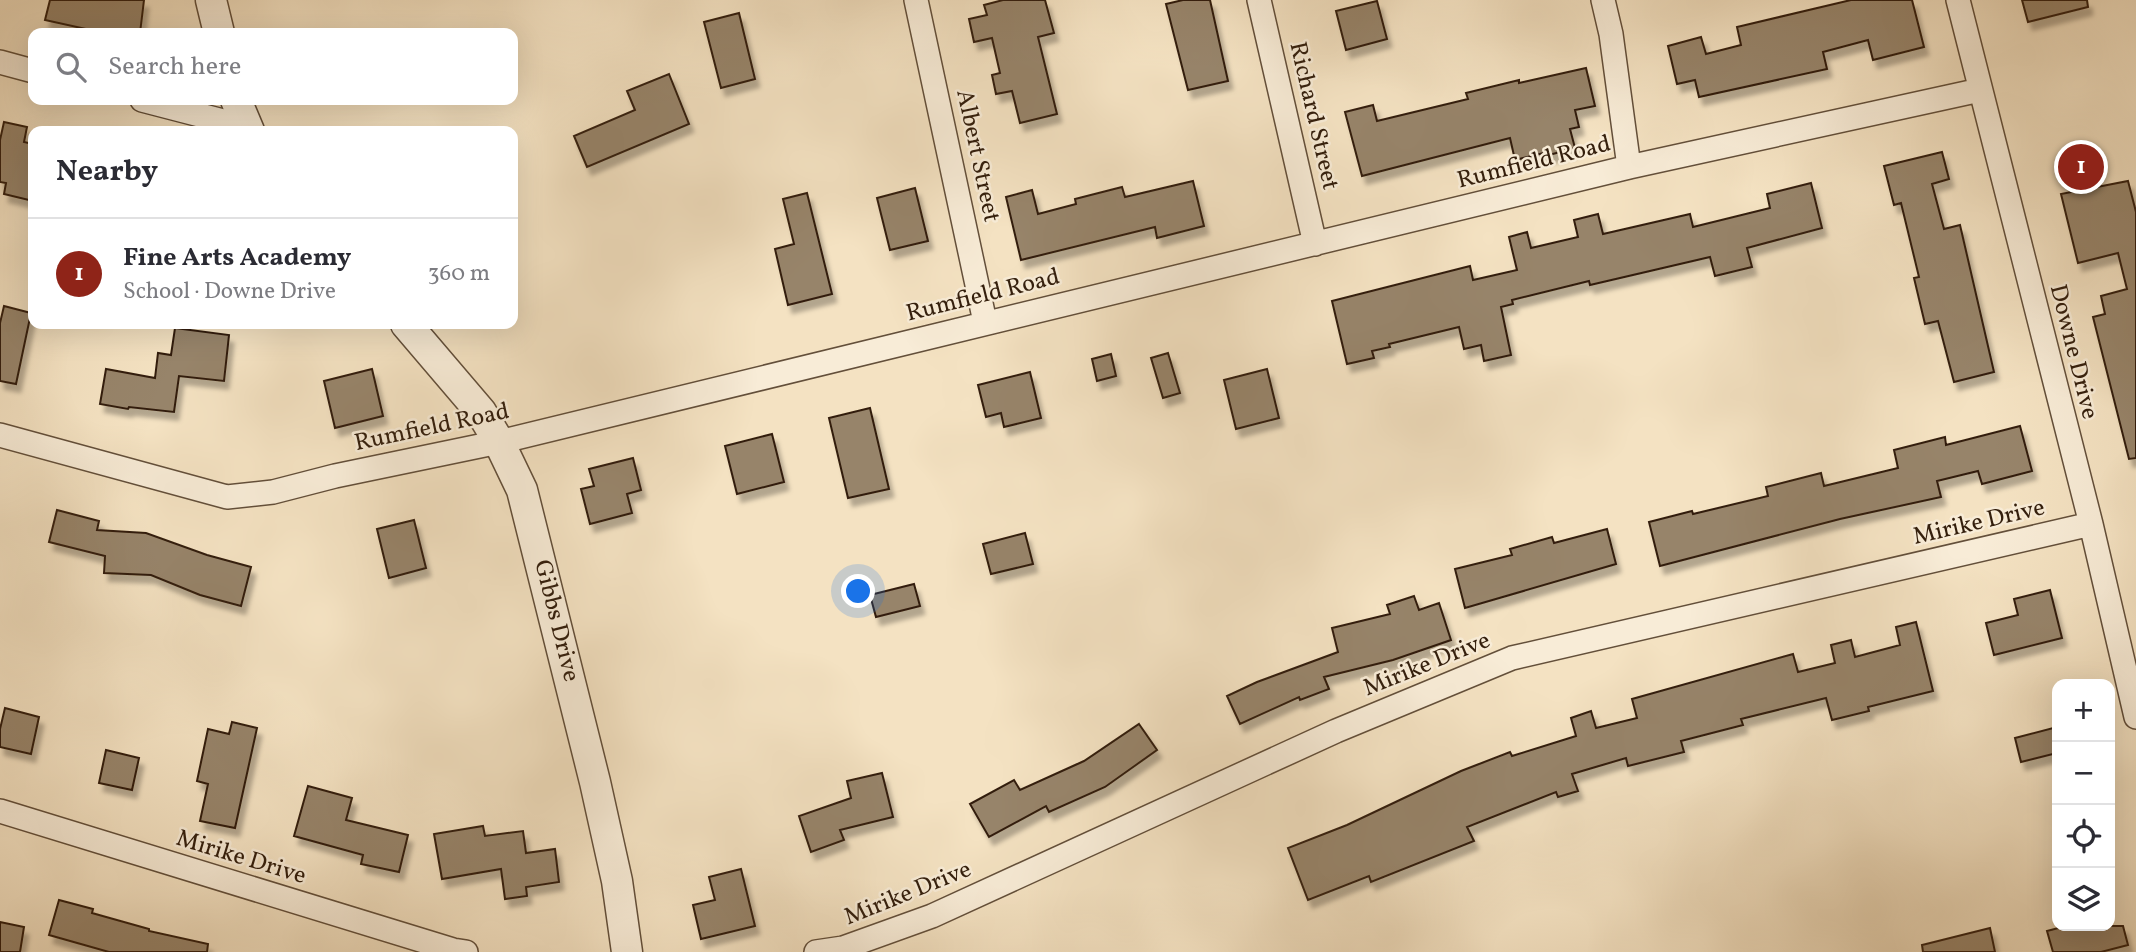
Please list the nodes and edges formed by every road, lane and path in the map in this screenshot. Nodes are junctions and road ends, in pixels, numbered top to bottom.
1 (211, 0) edge
2 (916, 0) edge
3 (1259, 0) edge
4 (1603, 0) edge
5 (1958, 0) edge
6 (218, 28) edge
7 (0, 62) edge
8 (28, 70) edge
9 (1980, 90) junction
10 (160, 105) edge
11 (238, 105) edge
12 (236, 126) edge
13 (246, 126) edge
14 (1629, 167) junction
15 (1315, 244) junction
16 (985, 322) junction
17 (410, 329) edge
18 (0, 435) edge
19 (499, 442) junction
20 (2091, 524) junction
21 (2136, 717) edge
22 (0, 811) edge
23 (466, 952) edge
24 (627, 952) edge
25 (816, 952) edge

1 - 6 street
2 - 16 street, Albert Street
3 - 15 street, Richard Street
4 - 14 street
5 - 9 street, Downe Drive
7 - 8 street
9 - 14 street, Rumfield Road
9 - 20 street, Downe Drive
10 - 12 street
11 - 13 street
14 - 15 street, Rumfield Road
15 - 16 street, Rumfield Road
16 - 19 street, Rumfield Road
17 - 19 street, Gibbs Drive
18 - 19 street, Rumfield Road
19 - 24 street, Gibbs Drive
20 - 21 street, Downe Drive
20 - 25 street, Mirike Drive
22 - 23 street, Mirike Drive

